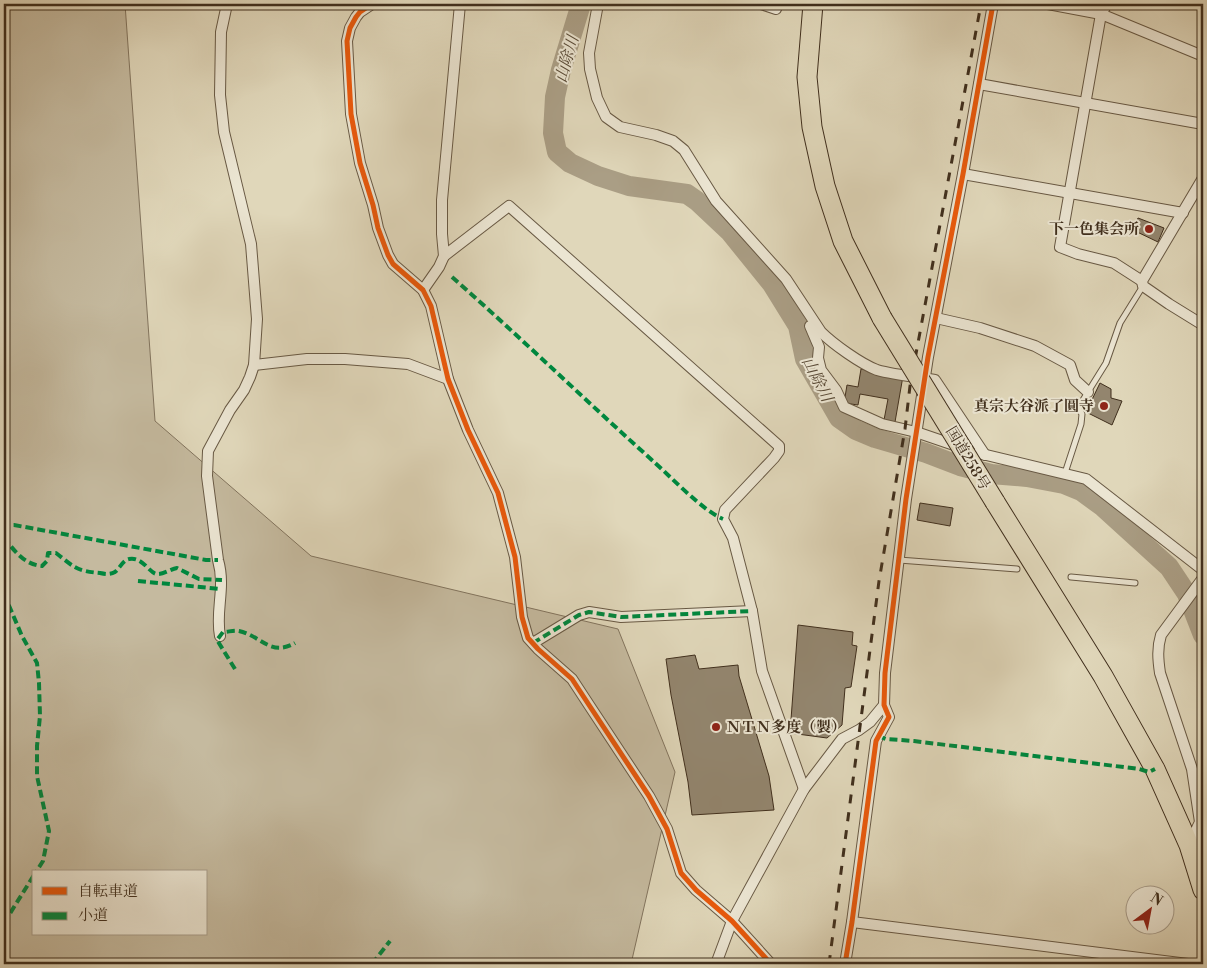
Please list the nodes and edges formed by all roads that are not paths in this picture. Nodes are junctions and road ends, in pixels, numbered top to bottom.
1 (227, 4) edge
2 (372, 4) edge
3 (460, 4) edge
4 (598, 4) edge
5 (762, 4) edge
6 (813, 4) edge
7 (993, 4) edge
8 (1048, 4) edge
9 (1106, 4) edge
10 (776, 9) dead end
11 (1101, 14) junction
12 (1203, 56) edge
13 (979, 84) junction
14 (1086, 102) junction
15 (1203, 124) edge
16 (963, 174) junction
17 (1203, 178) edge
18 (1071, 194) junction
19 (1183, 213) junction
20 (444, 256) junction
21 (1142, 283) junction
22 (423, 290) junction
23 (803, 305) junction
24 (936, 318) junction
25 (1203, 325) edge
26 (254, 365) junction
27 (448, 379) junction
28 (925, 379) junction
29 (1088, 392) junction
30 (916, 432) junction
31 (985, 455) junction
32 (1065, 473) junction
33 (899, 560) junction
34 (1017, 569) dead end
35 (1203, 570) edge
36 (1070, 577) dead end
37 (1203, 578) edge
38 (1135, 583) dead end
39 (752, 612) junction
40 (220, 636) dead end
41 (533, 643) junction
42 (884, 705) junction
43 (804, 789) junction
44 (1189, 845) junction
45 (1203, 890) edge
46 (732, 921) junction
47 (852, 922) junction
48 (716, 964) edge
49 (771, 964) edge
50 (845, 964) edge
51 (1188, 964) edge

1 - 26 street
2 - 22 street
3 - 20 street
4 - 23 street
5 - 10 street
6 - 44 highway, 国道258号, bridge
7 - 13 street
8 - 11 street
9 - 11 street
11 - 12 street
11 - 14 street
13 - 14 street
13 - 16 street
14 - 15 street
14 - 18 street
16 - 18 street
16 - 24 street
17 - 19 street
18 - 19 street
18 - 21 street
19 - 21 street
20 - 22 street
20 - 39 street
21 - 25 street
21 - 29 lane
22 - 27 street
23 - 28 street
23 - 30 street
24 - 28 street
24 - 29 street
26 - 27 street
26 - 40 street
27 - 41 street
28 - 30 street
28 - 31 street
29 - 32 lane
30 - 31 street
30 - 33 street
31 - 32 street
32 - 35 street
33 - 34 lane
33 - 42 street
36 - 38 lane
37 - 44 street
39 - 41 street
39 - 43 street
41 - 46 street
42 - 43 street
42 - 47 street
43 - 46 street
44 - 45 highway, 国道258号
46 - 48 street
46 - 49 street
47 - 50 street
47 - 51 street

